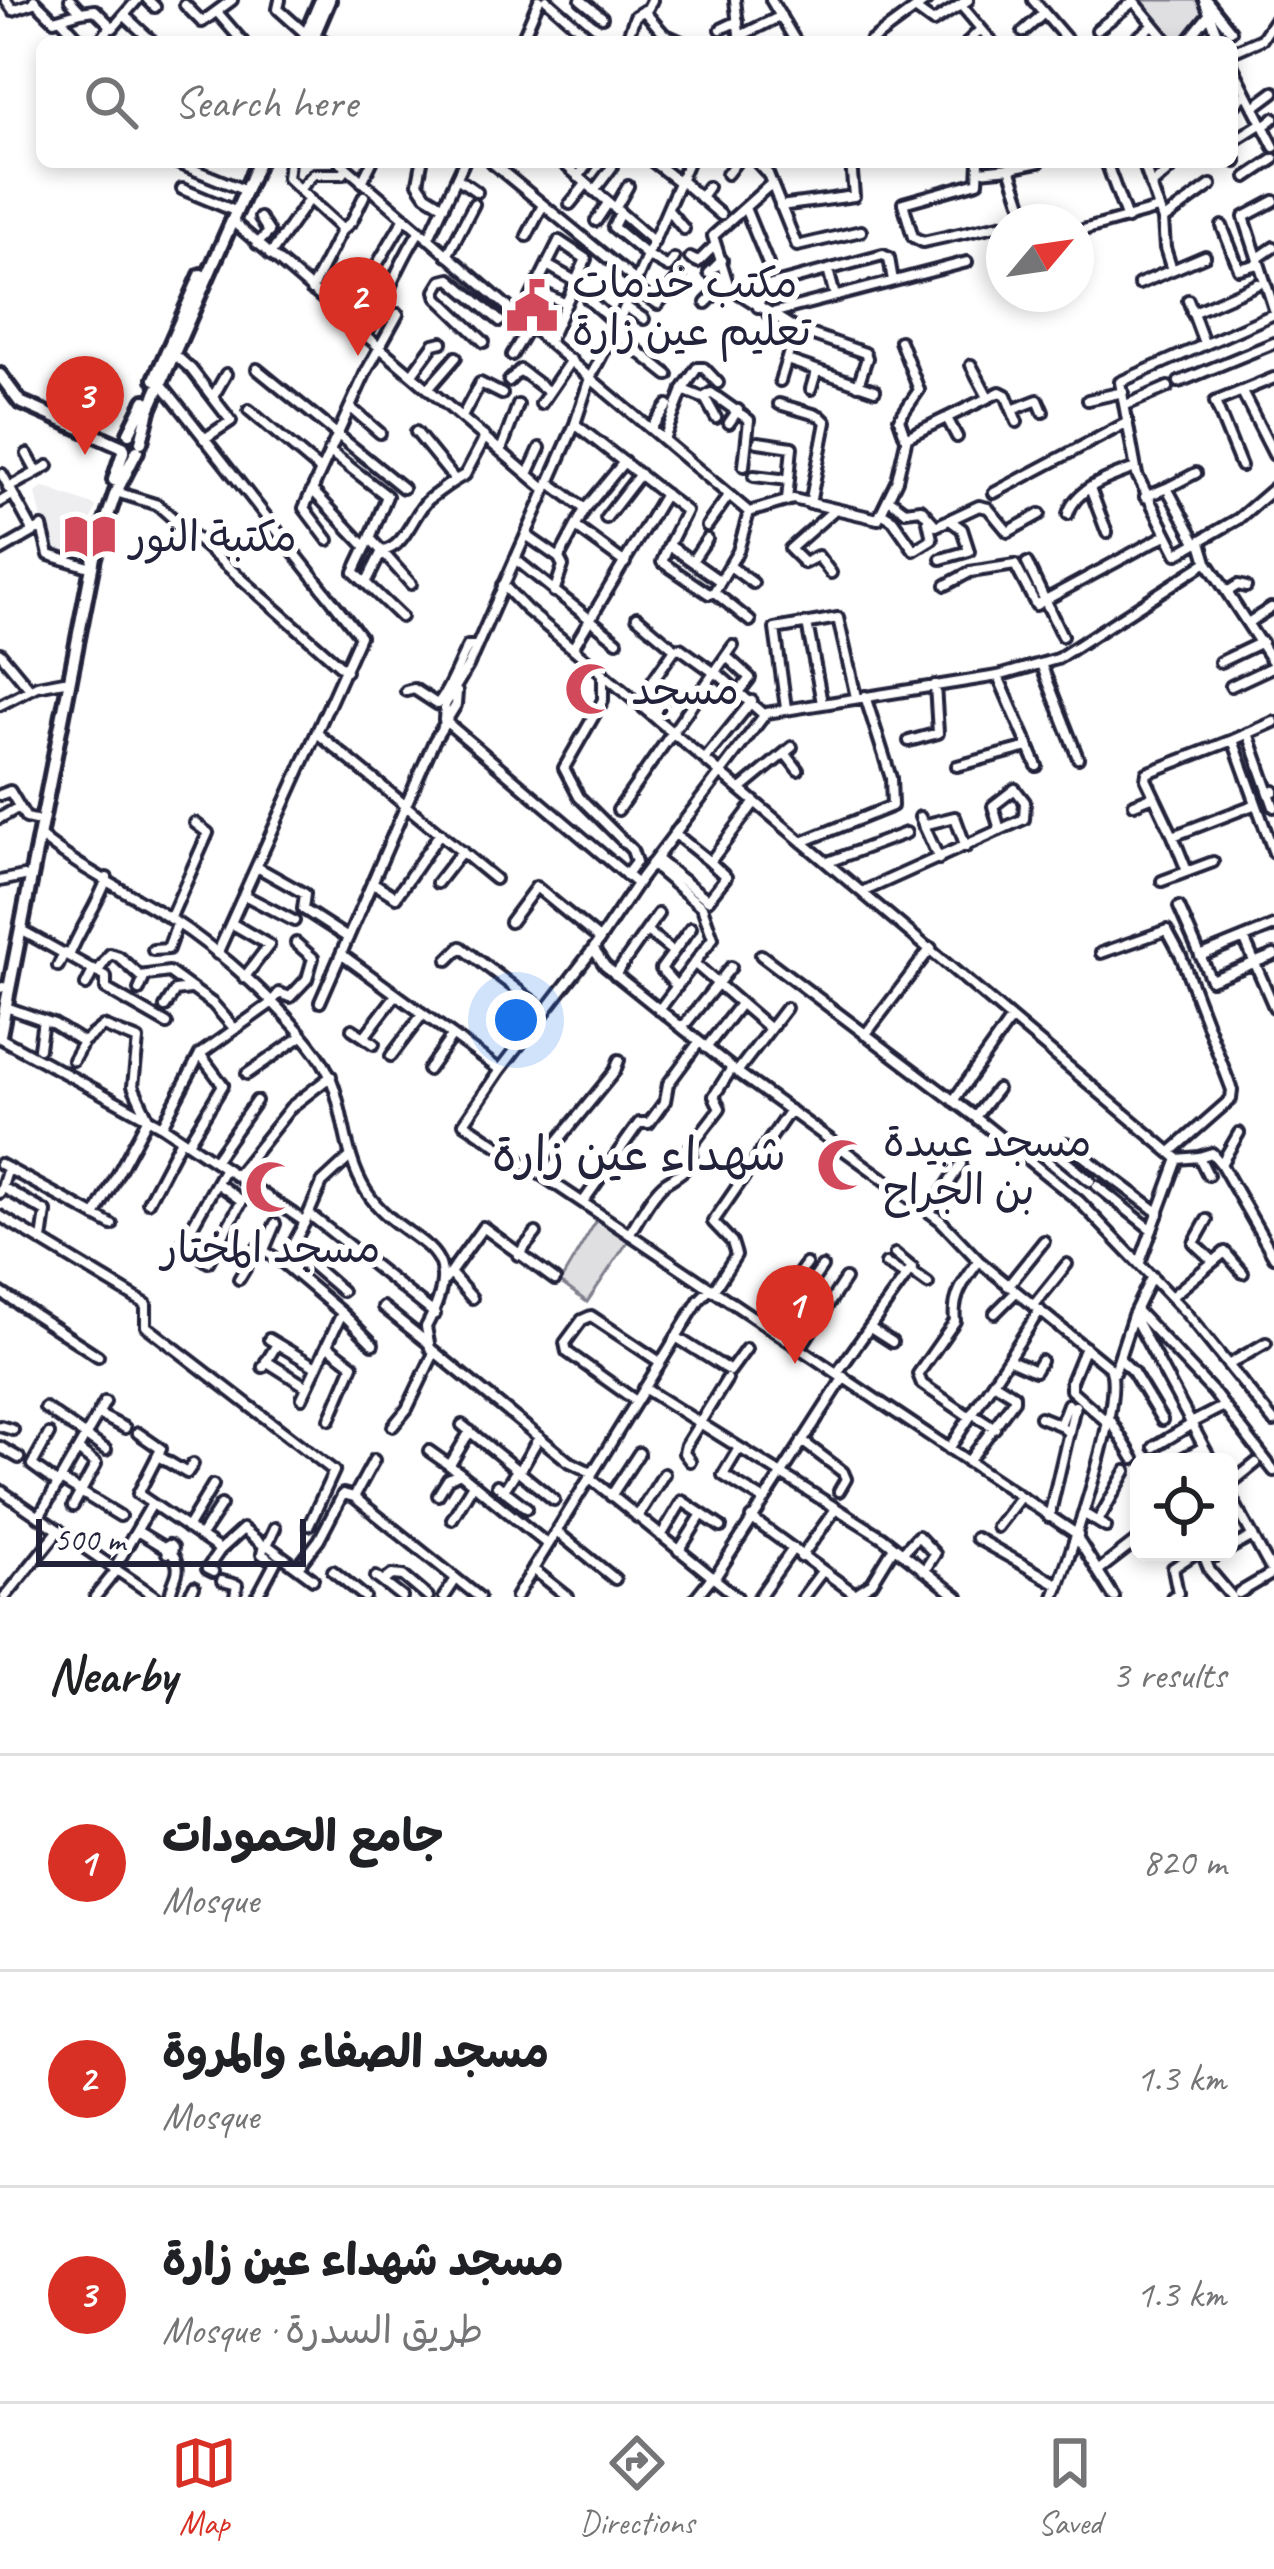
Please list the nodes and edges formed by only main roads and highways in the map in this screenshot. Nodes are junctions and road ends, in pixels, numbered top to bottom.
1 (325, 0) edge
2 (310, 36) edge
3 (251, 168) edge
4 (251, 168) edge
5 (231, 215) junction
6 (0, 377) edge
7 (5, 395) edge
8 (130, 440) junction
9 (2, 995) edge
10 (0, 1036) edge

1 - 2 main road
3 - 5 main road
4 - 5 main road
5 - 8 main road
5 - 8 main road
6 - 7 main road
7 - 8 main road
8 - 9 main road
8 - 9 main road
9 - 10 main road

